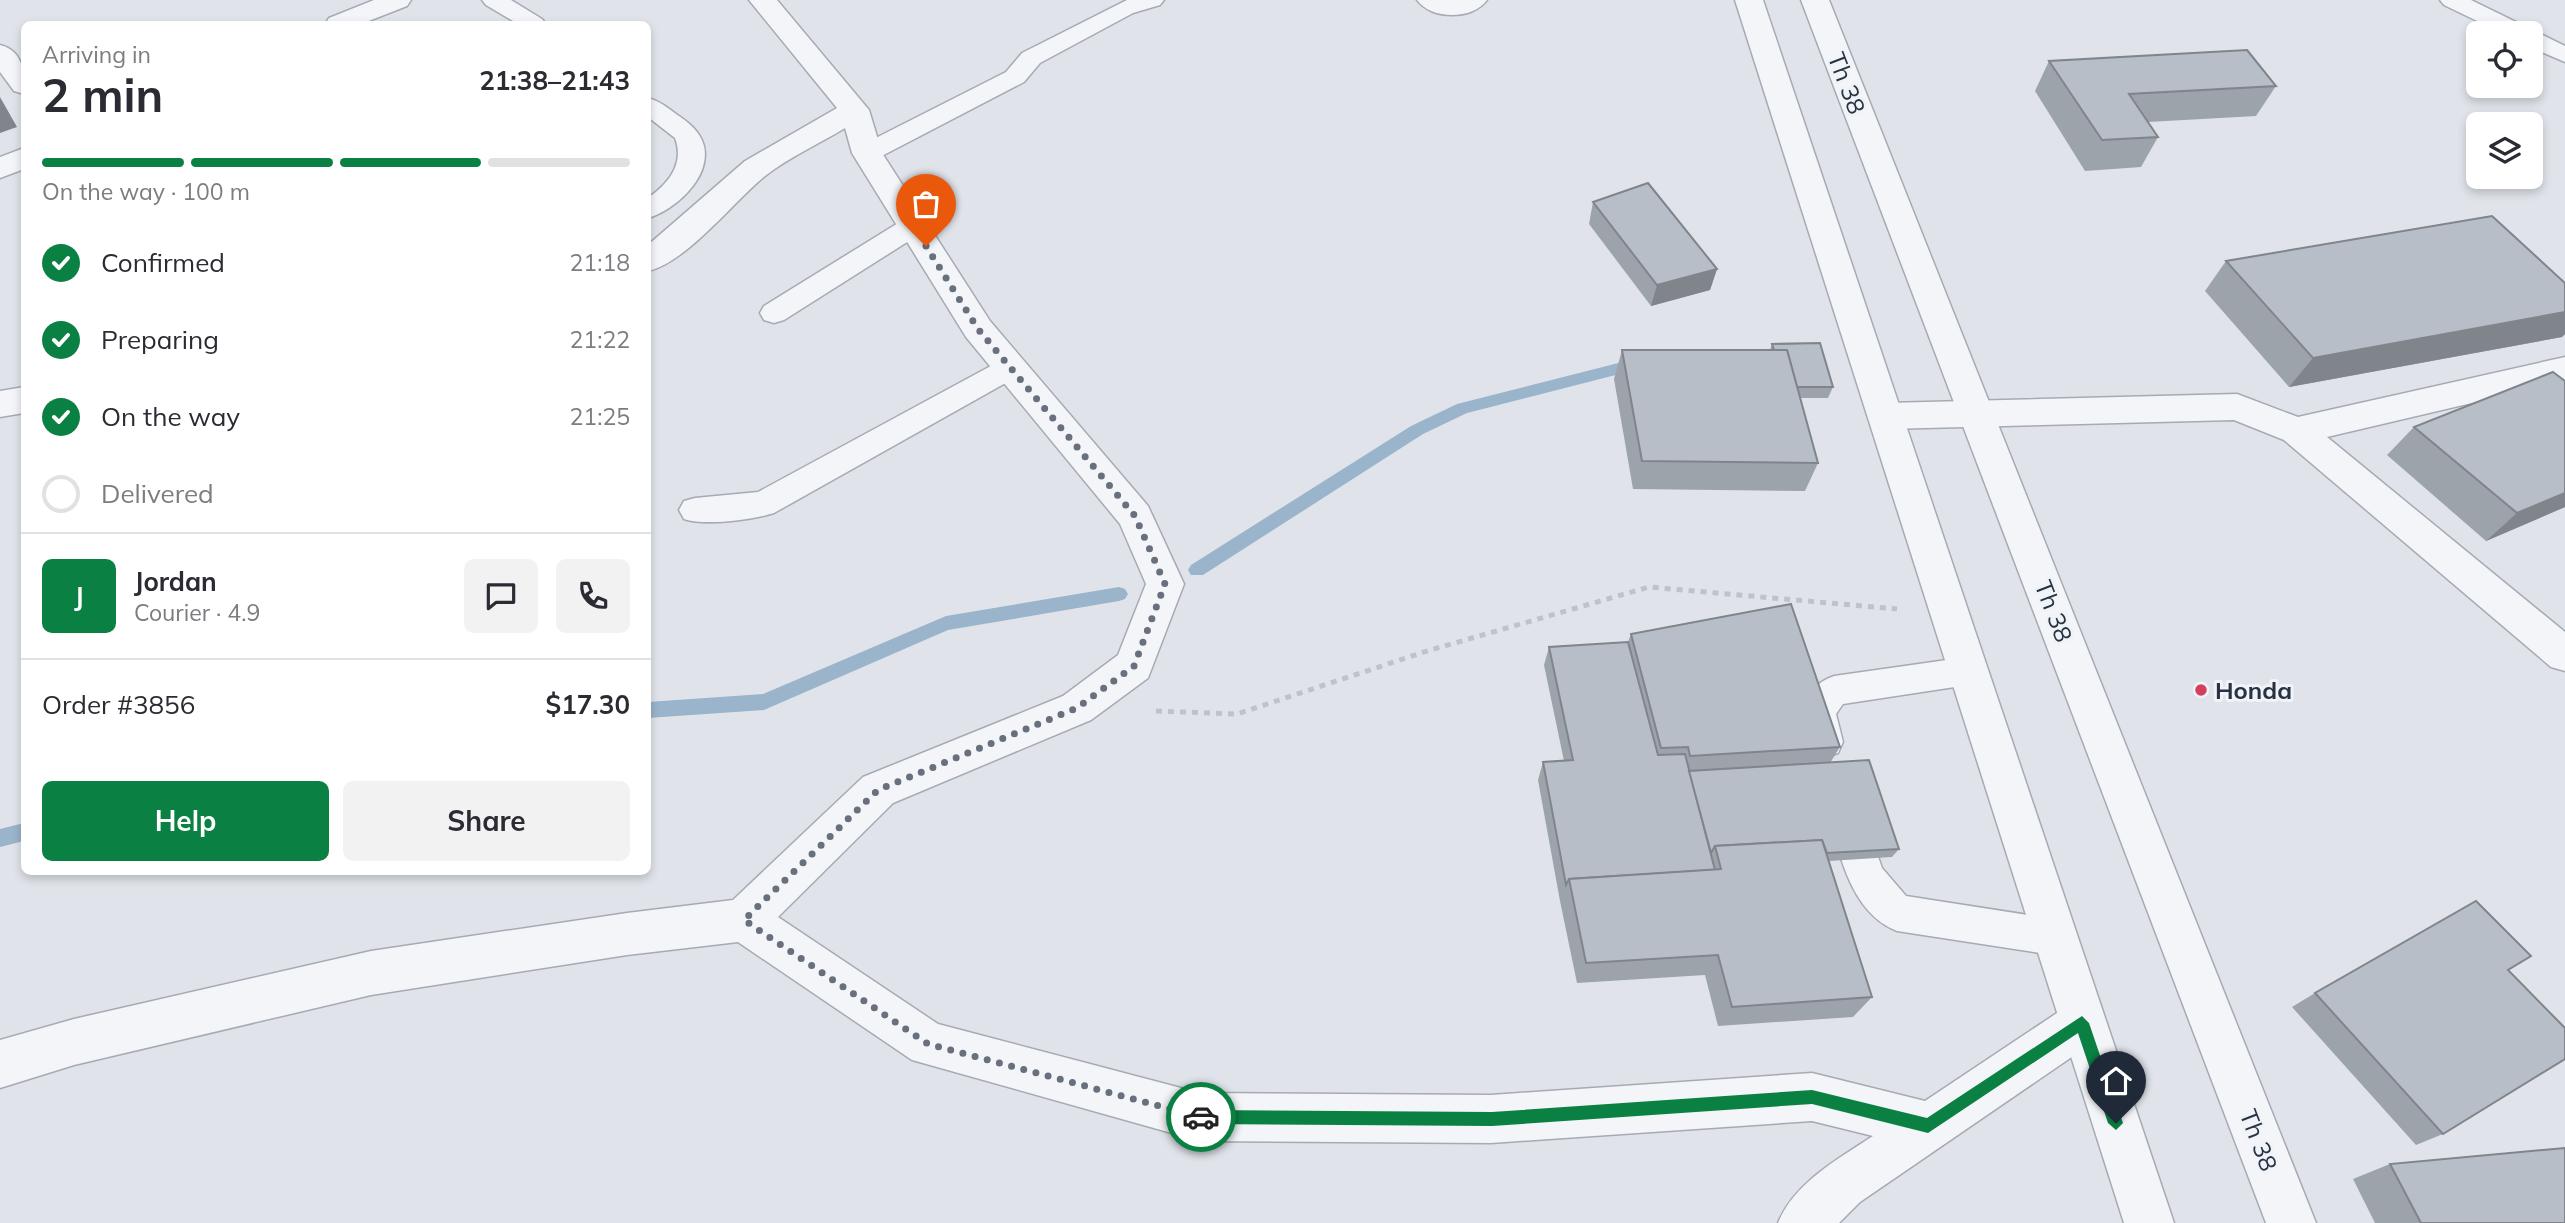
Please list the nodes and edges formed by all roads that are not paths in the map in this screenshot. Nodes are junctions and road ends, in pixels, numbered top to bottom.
1 (397, 0) edge
2 (494, 0) edge
3 (763, 0) edge
4 (1152, 0) edge
5 (1429, 0) edge
6 (1475, 0) edge
7 (1749, 0) edge
8 (1815, 0) edge
9 (2452, 0) edge
10 (346, 21) edge
11 (529, 21) edge
12 (2495, 21) edge
13 (2543, 44) edge
14 (0, 53) edge
15 (2565, 55) edge
16 (21, 81) edge
17 (651, 108) edge
18 (855, 110) junction
19 (867, 153) junction
20 (21, 159) edge
21 (0, 168) edge
22 (651, 208) edge
23 (913, 226) junction
24 (651, 258) edge
25 (774, 313) dead end
26 (1010, 368) junction
27 (2565, 369) edge
28 (21, 400) edge
29 (0, 404) edge
30 (1978, 415) junction
31 (1886, 416) junction
32 (2296, 431) junction
33 (695, 510) dead end
34 (2565, 655) edge
35 (1968, 671) junction
36 (744, 920) junction
37 (2054, 937) junction
38 (2082, 1023) junction
39 (0, 1064) edge
40 (1928, 1126) junction
41 (1803, 1223) edge
42 (2149, 1223) edge
43 (2291, 1223) edge

1 - 10 street
2 - 11 lane
3 - 18 street
4 - 19 lane
5 - 6 lane
7 - 31 street
8 - 30 street, Th 38
9 - 12 lane
13 - 15 lane
14 - 16 street
17 - 22 lane
18 - 19 street
18 - 24 street
19 - 23 street
20 - 21 street
23 - 25 lane
23 - 26 street
26 - 33 lane
26 - 36 street
27 - 32 street
28 - 29 street
30 - 31 street
30 - 32 street
30 - 43 street, Th 38
31 - 35 street
32 - 34 street
35 - 37 street
35 - 37 lane
36 - 39 street
36 - 40 street
37 - 38 street
38 - 40 street
38 - 42 street
40 - 41 street

